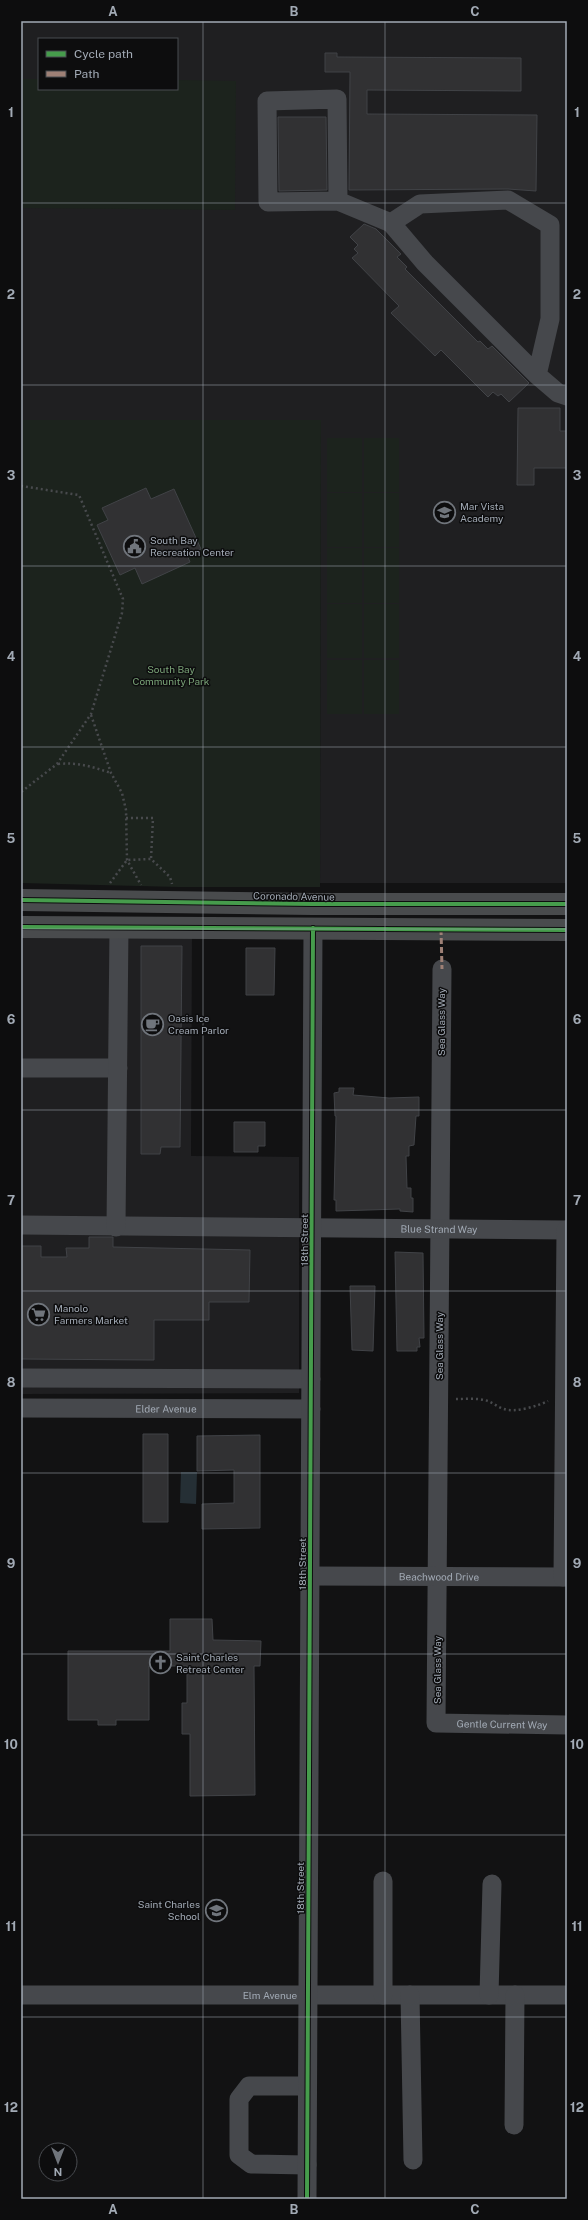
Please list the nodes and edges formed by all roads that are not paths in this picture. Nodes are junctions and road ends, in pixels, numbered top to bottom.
1 (338, 201) junction
2 (392, 223) junction
3 (536, 375) junction
4 (567, 396) edge
5 (21, 900) edge
6 (313, 904) junction
7 (567, 904) edge
8 (21, 927) edge
9 (119, 927) junction
10 (313, 928) junction
11 (567, 930) edge
12 (442, 969) dead end
13 (21, 1068) edge
14 (118, 1068) junction
15 (21, 1225) edge
16 (116, 1227) junction
17 (312, 1229) junction
18 (440, 1230) junction
19 (566, 1230) edge
20 (21, 1378) edge
21 (311, 1379) junction
22 (21, 1408) edge
23 (311, 1409) junction
24 (310, 1576) junction
25 (438, 1577) junction
26 (565, 1577) edge
27 (436, 1723) joint
28 (567, 1725) edge
29 (383, 1881) dead end
30 (492, 1884) dead end
31 (21, 1995) edge
32 (308, 1995) junction
33 (383, 1995) junction
34 (410, 1995) junction
35 (489, 1995) junction
36 (514, 1995) junction
37 (567, 1995) edge
38 (307, 2086) junction
39 (514, 2125) dead end
40 (413, 2160) dead end
41 (307, 2165) junction
42 (307, 2199) edge

1 - 1 street
1 - 2 street
2 - 3 street
2 - 3 street
3 - 4 street
5 - 6 main road, Coronado Avenue
6 - 7 main road, Coronado Avenue
6 - 10 main road
8 - 9 main road
9 - 10 main road
9 - 14 street
10 - 11 main road
10 - 17 street, 18th Street
12 - 18 street, Sea Glass Way
13 - 14 street
14 - 16 street
15 - 16 street, Blue Strand Way
16 - 17 street, Blue Strand Way
17 - 18 street, Blue Strand Way
17 - 21 street, 18th Street
18 - 19 street, Blue Strand Way
18 - 25 street, Sea Glass Way
19 - 26 street
20 - 21 street
21 - 23 street, 18th Street
22 - 23 street, Elder Avenue
23 - 24 street, 18th Street
24 - 25 street, Beachwood Drive
24 - 32 street, 18th Street
25 - 26 street, Beachwood Drive
25 - 27 street, Sea Glass Way
27 - 28 street, Gentle Current Way
29 - 33 street
30 - 35 street
31 - 32 street, Elm Avenue
32 - 33 street, Elm Avenue
32 - 38 street, 18th Street
33 - 34 street, Elm Avenue
34 - 35 street, Elm Avenue
34 - 40 street
35 - 36 street, Elm Avenue
36 - 37 street, Elm Avenue
36 - 39 street
38 - 41 street, 18th Street
38 - 41 street
41 - 42 street, 18th Street

